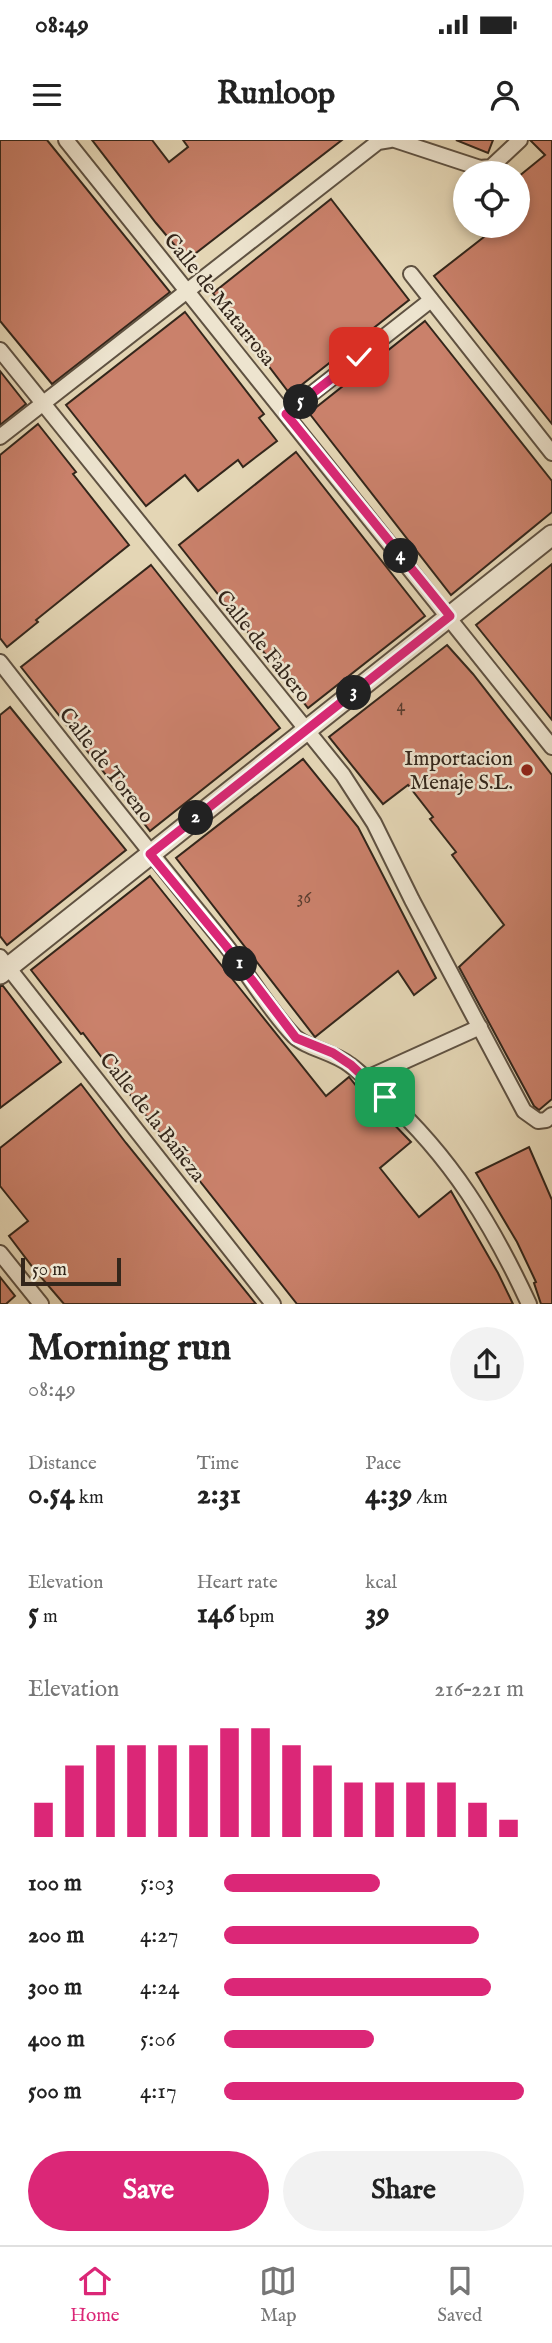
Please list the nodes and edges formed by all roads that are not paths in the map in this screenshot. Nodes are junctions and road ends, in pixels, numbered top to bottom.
1 (66, 140) edge
2 (393, 140) edge
3 (520, 140) edge
4 (411, 274) dead end
5 (188, 292) junction
6 (431, 300) junction
7 (0, 350) edge
8 (43, 404) junction
9 (286, 414) junction
10 (0, 437) edge
11 (552, 453) edge
12 (552, 535) edge
13 (450, 616) junction
14 (0, 662) edge
15 (306, 732) junction
16 (552, 747) edge
17 (150, 854) junction
18 (3, 966) edge
19 (480, 1027) junction
20 (365, 1079) junction
21 (552, 1115) edge
22 (0, 1253) edge
23 (41, 1304) edge
24 (273, 1304) edge
25 (529, 1304) edge

1 - 5 street, Calle de Matarrosa
2 - 3 street
2 - 5 street
4 - 6 street
5 - 8 street
5 - 9 street, Calle de Matarrosa
6 - 9 street
6 - 11 street
7 - 8 street, Calle de Fabero
8 - 10 street
8 - 15 street, Calle de Fabero
9 - 13 street, Calle de Matarrosa
12 - 13 street
13 - 15 street
13 - 16 street, Calle de Matarrosa
14 - 17 street, Calle de Toreno
15 - 17 street
15 - 19 street, Calle de Fabero
17 - 18 street
17 - 20 street, Calle de Toreno
18 - 24 street, Calle de la Bañeza
19 - 20 street
19 - 21 street, Calle de Fabero
20 - 25 street, Calle de Toreno
22 - 23 street

